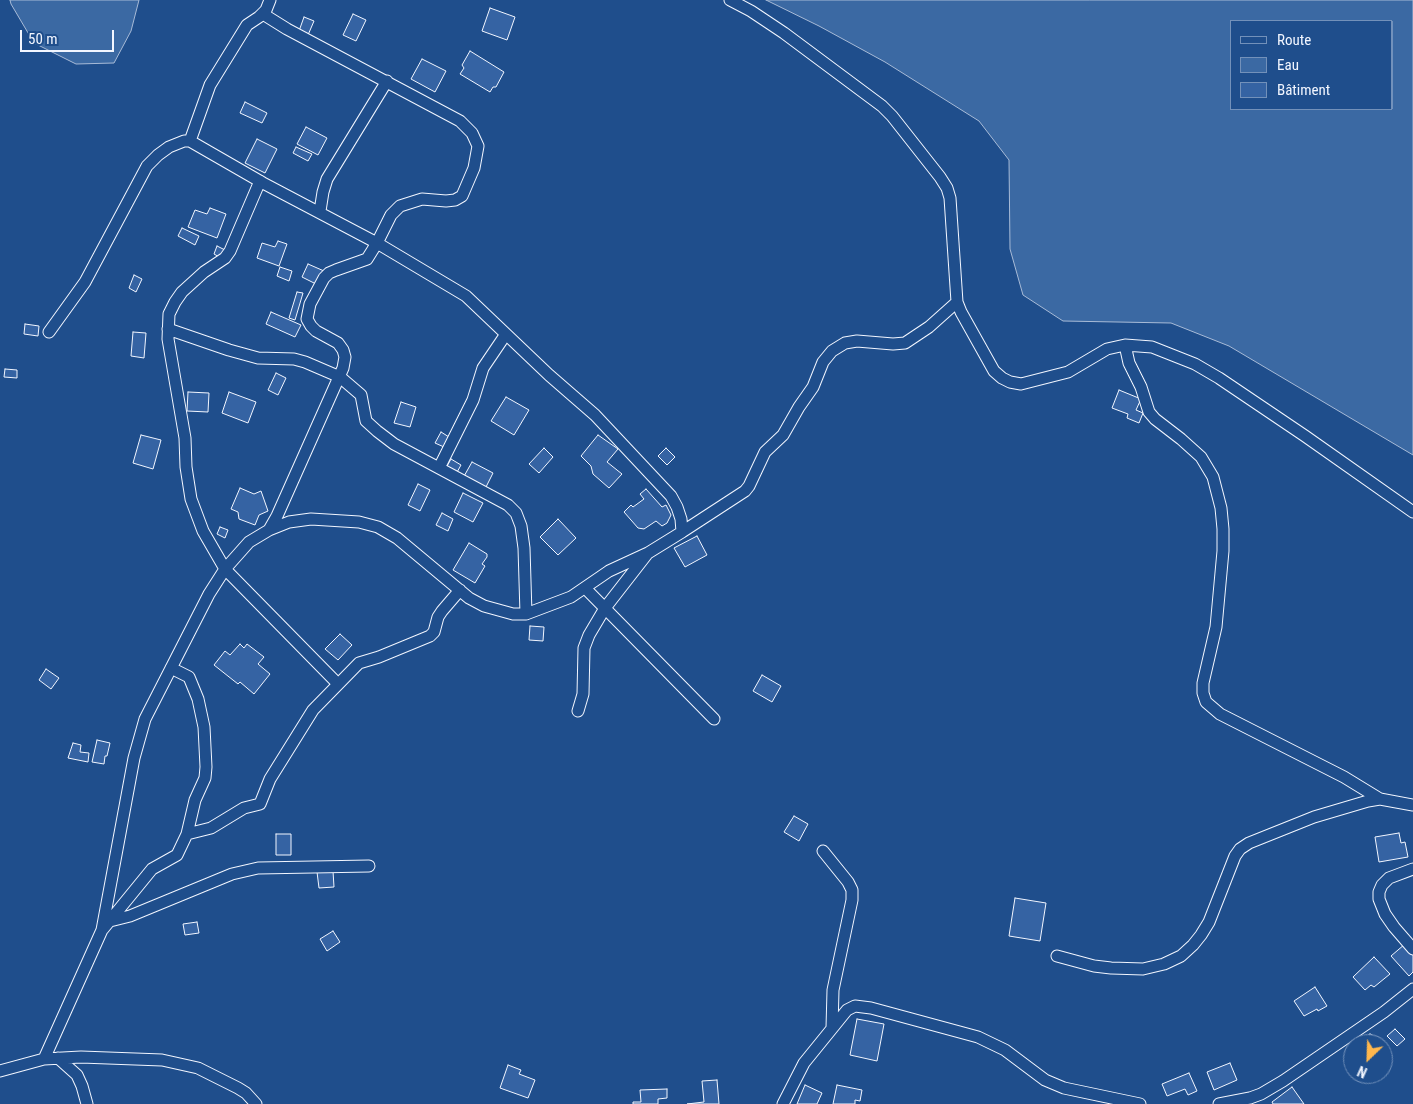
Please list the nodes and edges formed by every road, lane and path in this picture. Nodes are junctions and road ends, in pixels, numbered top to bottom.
1 (270, 0) edge
2 (730, 0) edge
3 (263, 14) junction
4 (387, 81) junction
5 (190, 141) junction
6 (260, 181) junction
7 (320, 211) junction
8 (377, 243) junction
9 (957, 302) junction
10 (168, 329) junction
11 (48, 332) dead end
12 (506, 334) junction
13 (1125, 345) junction
14 (340, 378) junction
15 (439, 468) junction
16 (1413, 512) edge
17 (269, 530) junction
18 (682, 532) junction
19 (648, 553) junction
20 (225, 569) junction
21 (585, 588) junction
22 (460, 590) junction
23 (605, 608) junction
24 (526, 614) junction
25 (171, 668) junction
26 (338, 684) junction
27 (578, 711) dead end
28 (714, 719) dead end
29 (1380, 799) junction
30 (1413, 806) edge
31 (187, 834) junction
32 (823, 851) dead end
33 (369, 866) dead end
34 (1413, 868) edge
35 (106, 926) junction
36 (1413, 948) edge
37 (1058, 956) dead end
38 (1413, 989) edge
39 (832, 1028) junction
40 (58, 1058) junction
41 (44, 1059) junction
42 (0, 1072) edge
43 (87, 1104) edge
44 (256, 1104) edge
45 (783, 1104) edge
46 (1138, 1104) edge
47 (1220, 1104) edge

1 - 3 street
2 - 9 street
3 - 4 street
3 - 5 street
4 - 7 street
4 - 8 street
5 - 6 street
5 - 11 street
6 - 7 street
6 - 10 street
7 - 8 street
8 - 12 street
8 - 14 street
9 - 13 street
9 - 18 street
10 - 14 street
10 - 20 street
12 - 15 street
12 - 18 street
13 - 16 street
13 - 29 street
14 - 15 street
14 - 17 street
15 - 24 street
17 - 20 street
17 - 22 street
18 - 19 street
19 - 21 street
19 - 23 street
20 - 25 street
20 - 26 street
21 - 23 street
21 - 24 street
22 - 24 street
22 - 26 street
23 - 27 street
23 - 28 street
25 - 31 street
25 - 35 street
26 - 31 street
29 - 30 street
29 - 37 street
31 - 35 street
32 - 39 street
33 - 35 street
34 - 36 street
35 - 41 street
38 - 47 street
39 - 45 street
39 - 46 street
40 - 41 street
40 - 43 street
40 - 44 street
41 - 42 street

